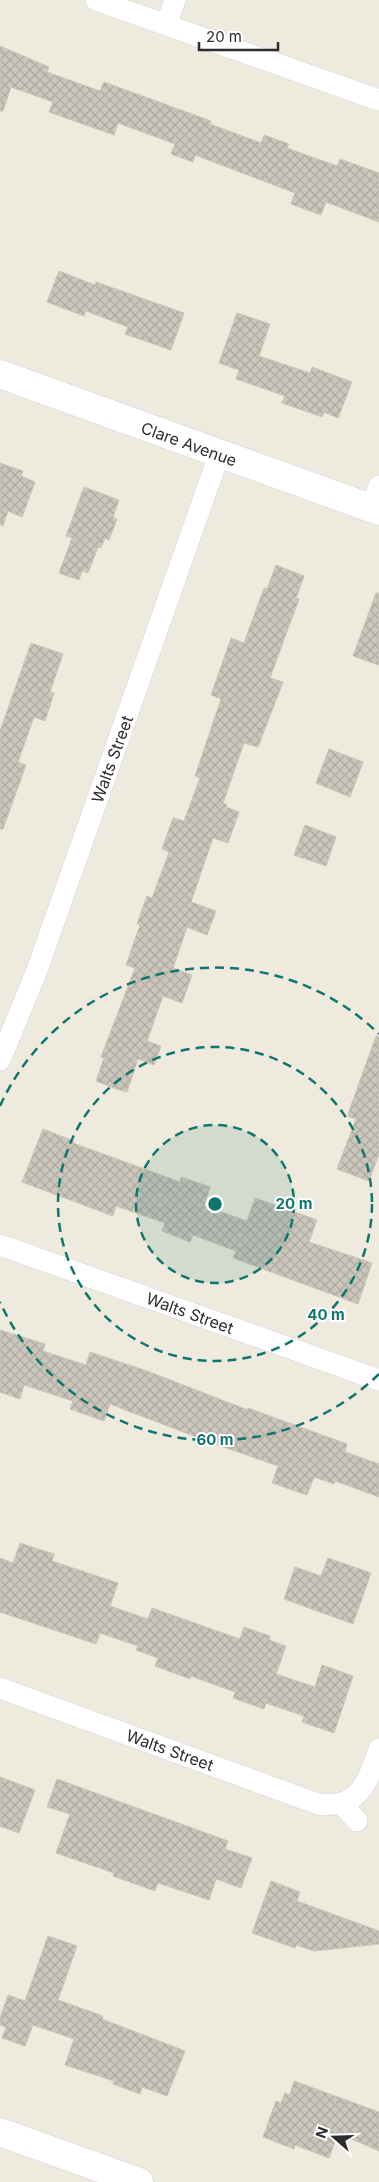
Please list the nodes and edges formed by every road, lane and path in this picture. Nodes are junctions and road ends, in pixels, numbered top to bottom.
1 (96, 0) edge
2 (175, 0) edge
3 (166, 25) junction
4 (379, 100) edge
5 (0, 374) edge
6 (220, 455) junction
7 (376, 502) edge
8 (0, 1060) edge
9 (0, 1245) edge
10 (379, 1380) edge
11 (0, 1688) edge
12 (379, 1749) edge
13 (341, 1803) junction
14 (357, 1821) dead end
15 (0, 2132) edge
16 (140, 2182) edge

1 - 3 street
2 - 3 street
3 - 4 street
5 - 6 street, Clare Avenue
6 - 7 street, Clare Avenue
6 - 8 street, Walts Street
9 - 10 street, Walts Street
11 - 13 street, Walts Street
12 - 13 street
13 - 14 street
15 - 16 street

